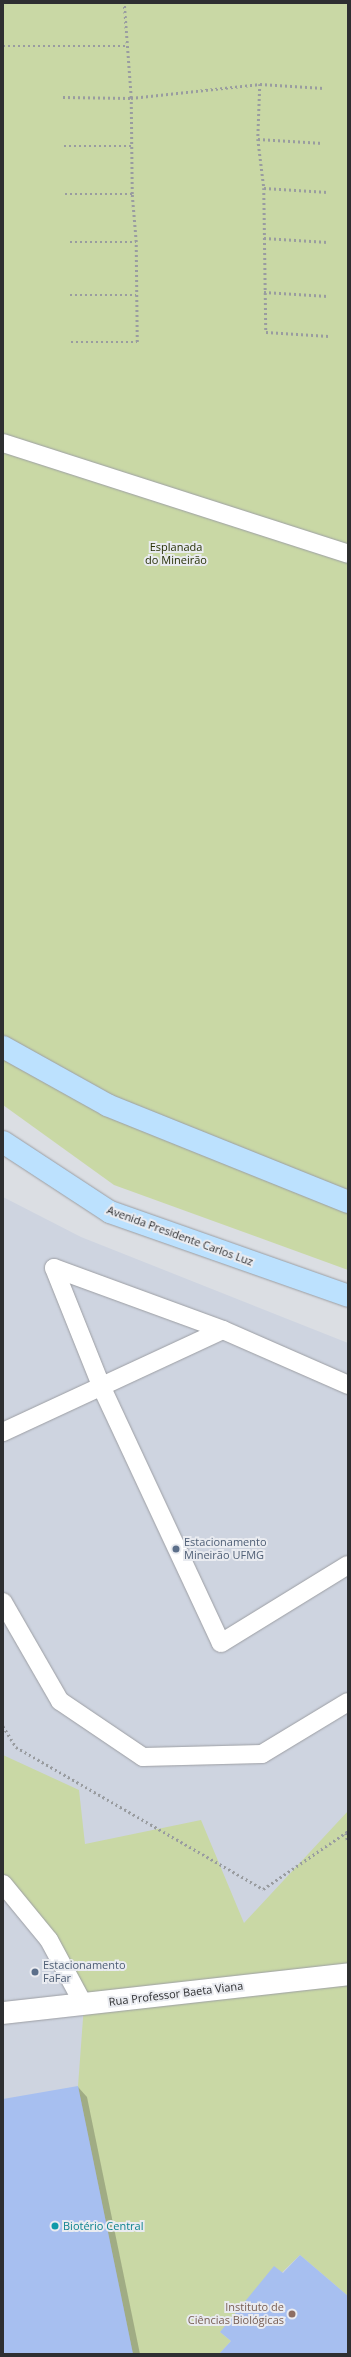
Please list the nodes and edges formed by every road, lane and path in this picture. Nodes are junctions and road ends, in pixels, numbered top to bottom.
1 (124, 3) edge
2 (3, 46) edge
3 (126, 46) junction
4 (260, 84) junction
5 (324, 88) dead end
6 (63, 97) dead end
7 (131, 98) junction
8 (258, 139) junction
9 (323, 143) dead end
10 (64, 146) dead end
11 (131, 146) junction
12 (264, 188) junction
13 (328, 192) dead end
14 (65, 194) dead end
15 (132, 194) junction
16 (264, 238) junction
17 (70, 242) dead end
18 (136, 242) junction
19 (328, 242) dead end
20 (264, 292) junction
21 (70, 295) dead end
22 (136, 295) junction
23 (328, 296) dead end
24 (329, 336) dead end
25 (71, 342) dead end
26 (3, 443) edge
27 (348, 554) edge
28 (3, 1047) edge
29 (3, 1142) edge
30 (348, 1202) edge
31 (348, 1296) edge
32 (223, 1330) junction
33 (348, 1385) edge
34 (102, 1388) junction
35 (3, 1432) edge
36 (348, 1565) edge
37 (3, 1602) edge
38 (348, 1702) edge
39 (3, 1726) edge
40 (347, 1832) edge
41 (348, 1842) edge
42 (3, 1884) edge
43 (348, 1974) edge
44 (84, 2005) junction
45 (3, 2014) edge

1 - 3 path
2 - 3 path
3 - 7 path
4 - 5 path
4 - 7 path
4 - 8 path
6 - 7 path
7 - 11 path
8 - 9 path
8 - 12 path
10 - 11 path
11 - 15 path
12 - 13 path
12 - 16 path
14 - 15 path
15 - 18 path
16 - 19 path
16 - 20 path
17 - 18 path
18 - 22 path
20 - 23 path
20 - 24 path
21 - 22 path
22 - 25 path
26 - 27 lane
28 - 30 main road
29 - 31 main road, Avenida Presidente Carlos Luz
32 - 33 lane
32 - 34 lane
32 - 34 lane
34 - 35 lane
34 - 36 lane
37 - 38 lane
39 - 40 path
40 - 41 path
42 - 44 lane
43 - 44 street, Rua Professor Baeta Viana
44 - 45 street, Rua Professor Baeta Viana

